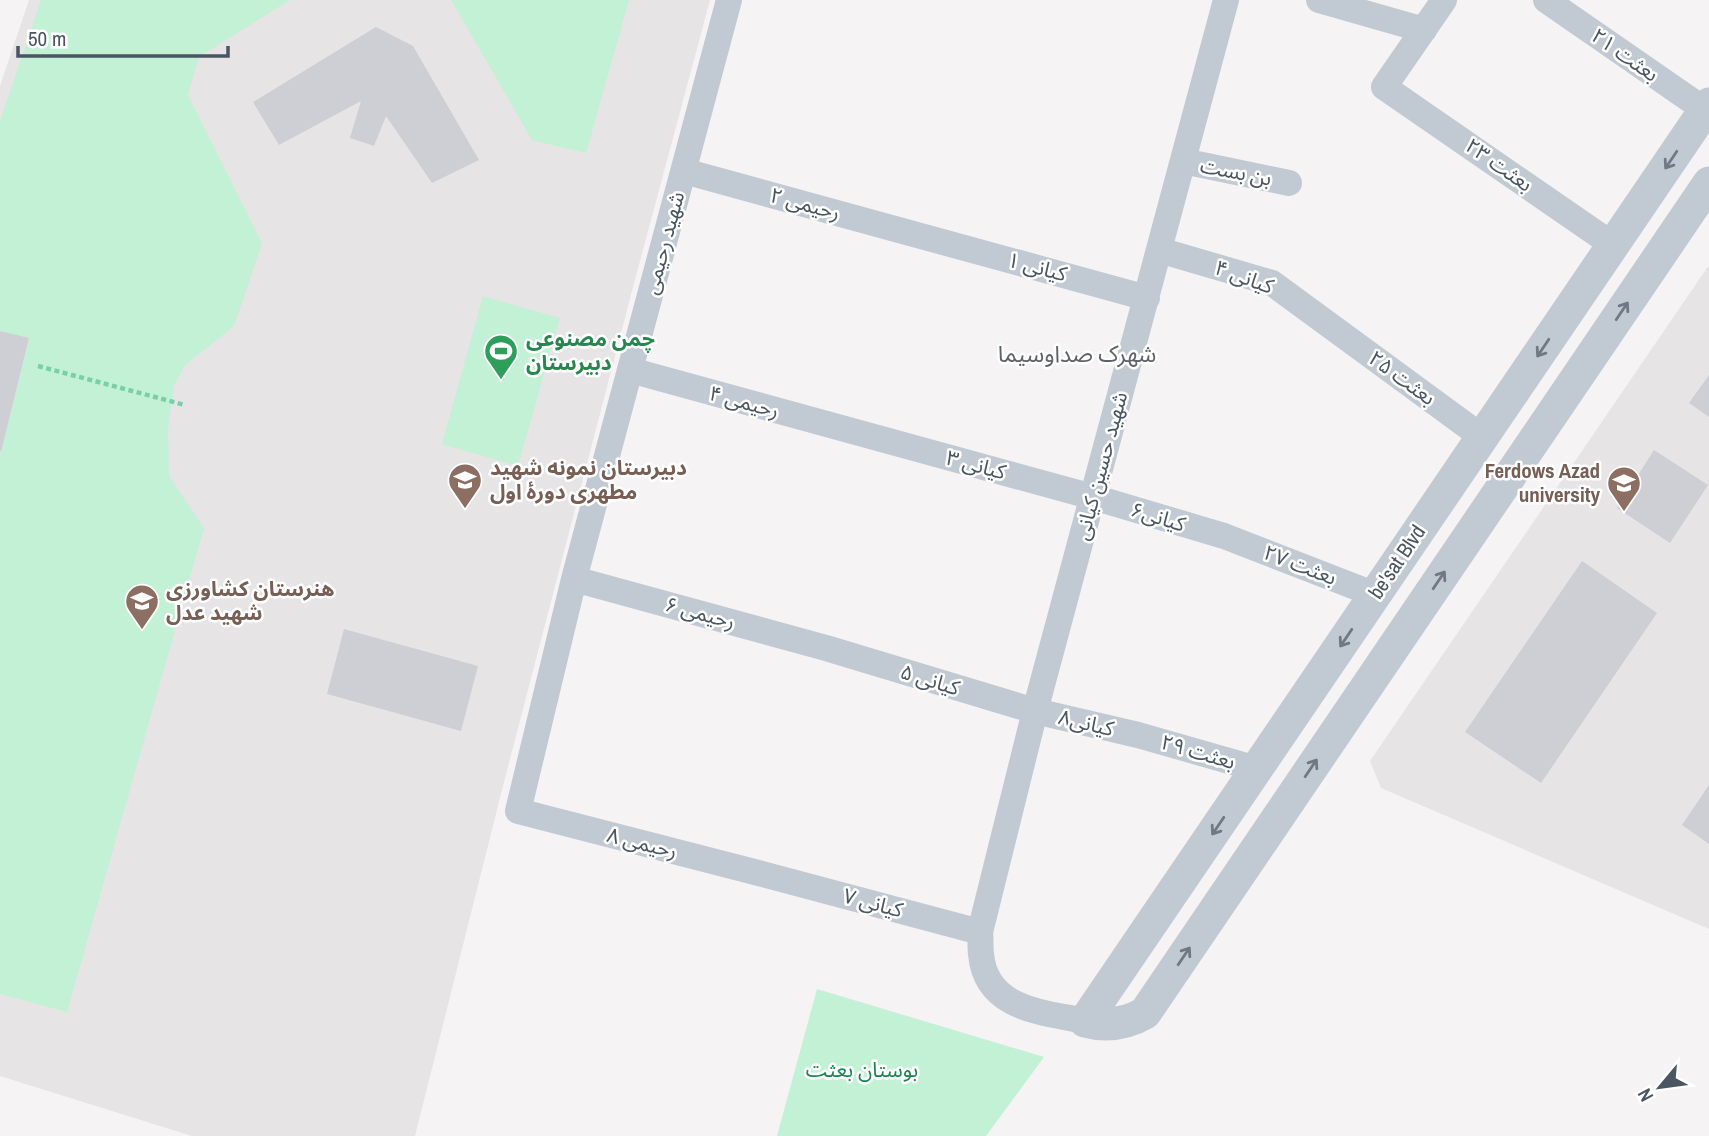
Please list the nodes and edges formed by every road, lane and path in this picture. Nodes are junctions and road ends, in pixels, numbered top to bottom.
1 (730, 0) edge
2 (1226, 0) edge
3 (1319, 0) edge
4 (1444, 0) edge
5 (1546, 0) edge
6 (1424, 30) junction
7 (1707, 107) edge
8 (1183, 161) junction
9 (684, 171) junction
10 (1289, 183) dead end
11 (1709, 183) edge
12 (927, 237) joint
13 (1613, 245) junction
14 (1159, 250) junction
15 (1147, 298) junction
16 (1322, 319) joint
17 (38, 366) dead end
18 (630, 370) junction
19 (185, 405) dead end
20 (858, 433) joint
21 (1482, 437) junction
22 (1093, 497) junction
23 (1224, 536) joint
24 (574, 579) junction
25 (1376, 595) junction
26 (825, 648) joint
27 (1035, 711) junction
28 (1138, 735) joint
29 (1257, 769) junction
30 (518, 811) joint
31 (766, 875) joint
32 (981, 932) junction
33 (1085, 1021) junction

1 - 9 street, شهید رحیمی
2 - 8 street, شهید حسین کیانی
3 - 6 street
4 - 6 street
5 - 7 street, بعثت ۲۱
6 - 13 street, بعثت ۲۳
7 -> 13 street, be'sat Blvd
8 - 10 street, بن بست
8 - 14 street, شهید حسین کیانی
9 - 12 street, رحیمی ۲
9 - 18 street, شهید رحیمی
33 -> 11 street
12 - 15 street, کیانی ۱
13 -> 21 street, be'sat Blvd
14 - 15 street, شهید حسین کیانی
14 - 16 street, کيانی ۴
15 - 22 street, شهید حسین کیانی
16 - 21 street, بعثت ۲۵
17 - 19 path
18 - 20 street, رحیمی ۴
18 - 24 street, شهید رحیمی
20 - 22 street, کیانی ۳
21 - 25 street, be'sat Blvd
22 - 23 street, کیانی۶
22 - 27 street, شهید حسین کیانی
23 - 25 street, بعثت ۲۷
24 - 26 street, رحیمی ۶
24 - 30 street, شهید رحیمی
25 -> 29 street, be'sat Blvd
26 - 27 street, کیانی ۵
27 - 28 street, کیانی۸
27 - 32 street, شهید حسین کیانی
28 - 29 street, بعثت ۲۹
29 -> 33 street, be'sat Blvd
30 - 31 street, رحیمی ۸
31 - 32 street, کیانی ۷
32 - 33 street, شهید حسین کیانی

